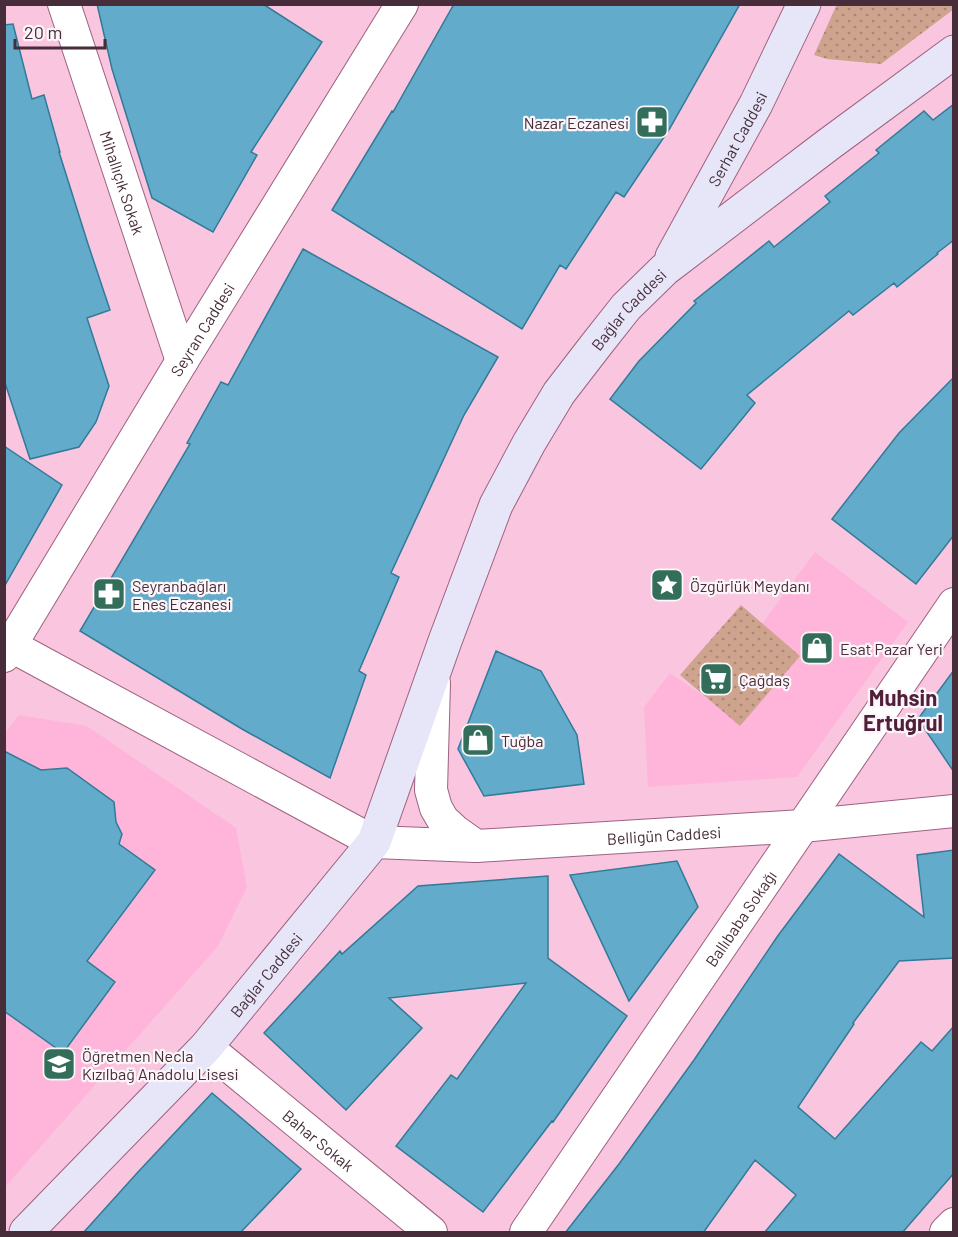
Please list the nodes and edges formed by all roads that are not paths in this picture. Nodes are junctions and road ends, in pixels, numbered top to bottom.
1 (64, 4) edge
2 (402, 4) edge
3 (804, 4) edge
4 (954, 52) edge
5 (665, 269) junction
6 (182, 361) junction
7 (954, 604) edge
8 (7, 648) edge
9 (434, 671) junction
10 (954, 811) edge
11 (802, 826) junction
12 (374, 842) junction
13 (476, 846) junction
14 (206, 1047) junction
15 (954, 1224) edge
16 (26, 1233) edge
17 (431, 1233) edge
18 (526, 1233) edge
19 (946, 1233) edge

1 - 6 street, Mihallıçık Sokak
2 - 6 street, Seyran Caddesi
3 - 5 main road, Serhat Caddesi
4 - 5 main road, Bağlar Caddesi
5 - 9 main road, Bağlar Caddesi
6 - 8 street, Seyran Caddesi
7 - 11 street, Ballıbaba Sokağı
8 - 12 street
9 - 12 main road, Bağlar Caddesi
9 - 13 street, Bağlar Caddesi
10 - 11 street, Belligün Caddesi
11 - 13 street, Belligün Caddesi
11 - 18 street, Ballıbaba Sokağı
12 - 13 street, Belligün Caddesi
12 - 14 main road, Bağlar Caddesi
14 - 16 main road, Bağlar Caddesi
14 - 17 street, Bahar Sokak
15 - 19 street

